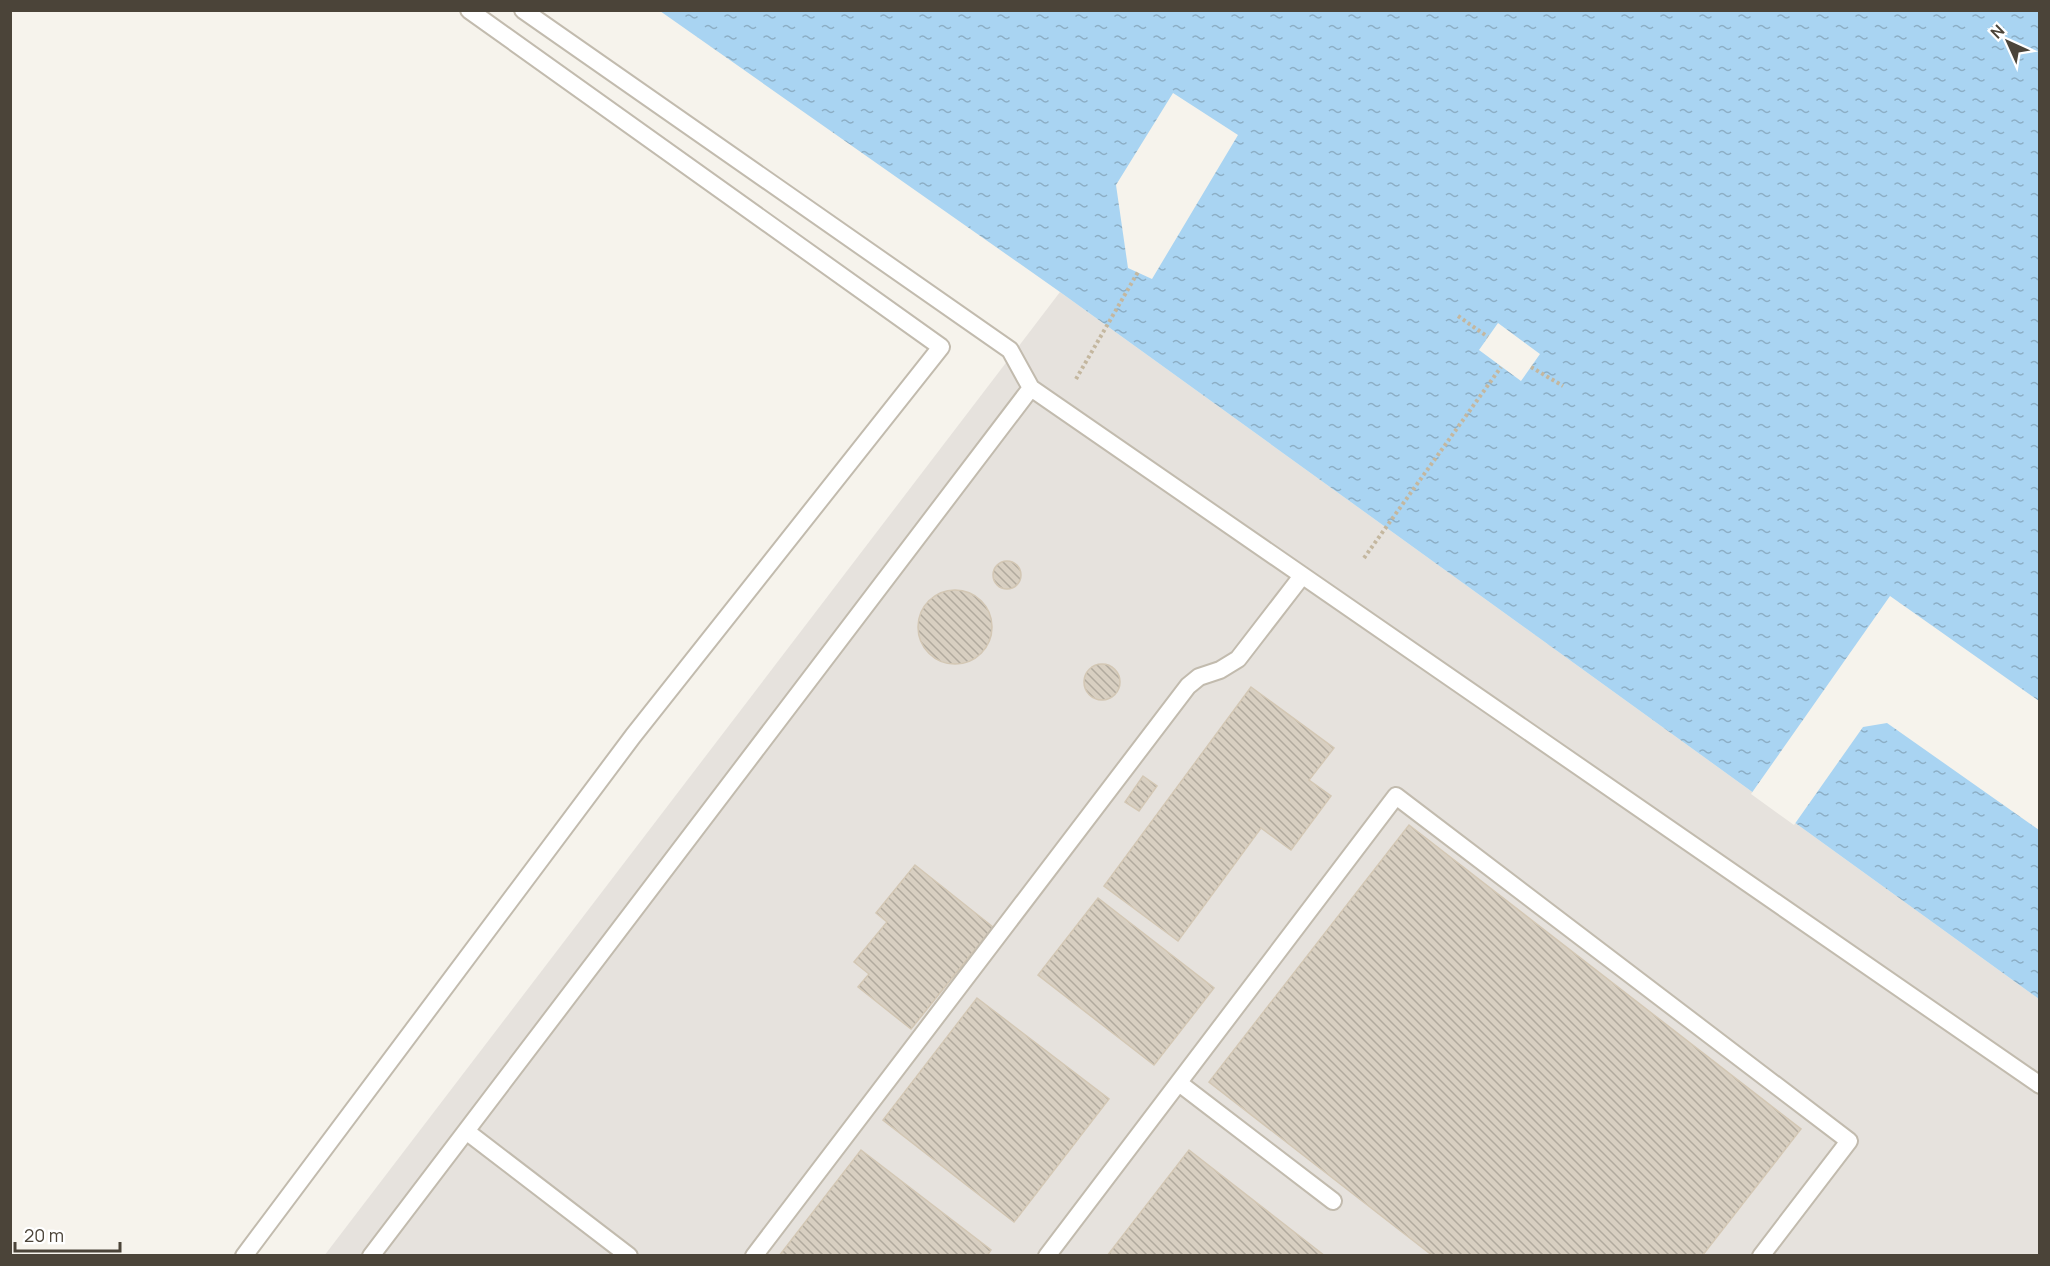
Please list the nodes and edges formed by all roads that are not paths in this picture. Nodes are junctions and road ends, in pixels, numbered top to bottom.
1 (469, 10) edge
2 (523, 10) edge
3 (1031, 388) junction
4 (1302, 576) junction
5 (1179, 1083) junction
6 (2040, 1085) edge
7 (466, 1131) junction
8 (1334, 1201) dead end
9 (244, 1256) edge
10 (371, 1256) edge
11 (629, 1256) edge
12 (754, 1256) edge
13 (1047, 1256) edge
14 (1761, 1256) edge

1 - 9 lane
2 - 3 lane
3 - 4 lane
3 - 7 lane
4 - 6 lane
4 - 12 lane
5 - 8 lane
5 - 13 lane
5 - 14 lane
7 - 10 lane
7 - 11 lane

